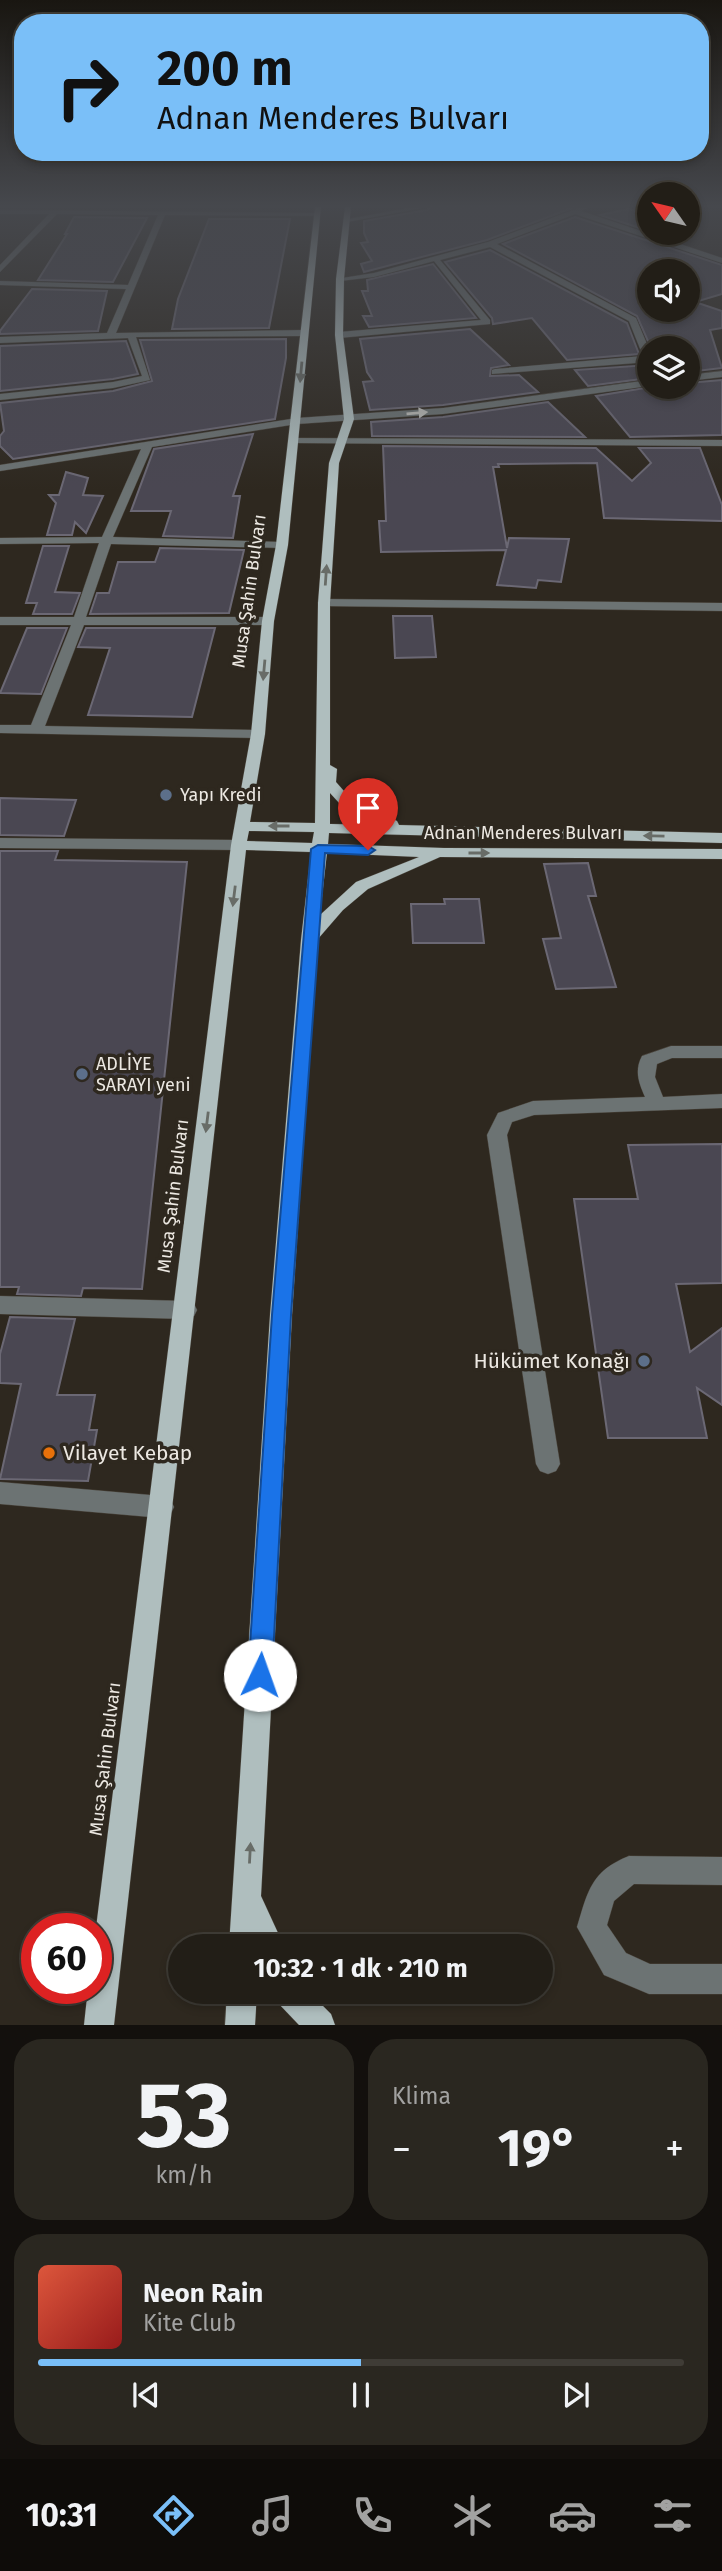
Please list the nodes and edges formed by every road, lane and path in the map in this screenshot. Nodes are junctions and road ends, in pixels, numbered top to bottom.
1 (125, 302) edge
2 (308, 302) edge
3 (340, 302) edge
4 (470, 302) edge
5 (598, 302) edge
6 (304, 333) junction
7 (131, 335) junction
8 (340, 335) junction
9 (110, 336) junction
10 (640, 336) edge
11 (0, 341) edge
12 (637, 360) edge
13 (495, 372) dead end
14 (722, 374) edge
15 (700, 377) edge
16 (637, 385) edge
17 (0, 397) edge
18 (349, 419) junction
19 (297, 421) junction
20 (295, 440) junction
21 (339, 442) junction
22 (722, 443) edge
23 (148, 445) junction
24 (4, 467) edge
25 (0, 483) edge
26 (106, 540) junction
27 (0, 541) edge
28 (282, 545) junction
29 (324, 603) junction
30 (722, 607) edge
31 (0, 621) edge
32 (79, 621) junction
33 (268, 621) junction
34 (0, 730) edge
35 (36, 730) junction
36 (258, 734) junction
37 (322, 826) junction
38 (412, 830) junction
39 (241, 835) junction
40 (722, 838) edge
41 (0, 843) edge
42 (318, 849) junction
43 (444, 853) junction
44 (722, 854) edge
45 (309, 940) junction
46 (722, 1052) edge
47 (722, 1101) edge
48 (656, 1102) junction
49 (0, 1305) edge
50 (186, 1310) junction
51 (548, 1464) dead end
52 (0, 1493) edge
53 (162, 1507) junction
54 (722, 1871) edge
55 (247, 1897) junction
56 (245, 1934) edge
57 (264, 1934) edge
58 (722, 1979) edge
59 (241, 2004) edge
60 (300, 2004) edge
61 (99, 2025) edge
62 (240, 2025) edge
63 (320, 2025) edge

1 - 9 street
2 - 6 main road, Musa Şahin Bulvarı
3 - 8 main road
4 - 8 street
5 - 10 street
6 - 7 street
6 -> 19 main road, Musa Şahin Bulvarı
7 - 9 street
7 - 17 street
8 - 18 main road
9 - 11 street
12 - 13 street
14 - 15 street
18 -> 16 street
18 - 19 street
18 - 21 main road
19 - 20 main road, Musa Şahin Bulvarı
19 - 23 street
20 - 21 street
20 - 28 main road, Musa Şahin Bulvarı
21 - 22 street
29 -> 21 main road
23 - 24 street
23 - 26 street
24 - 25 street
26 - 27 street
26 - 28 street
26 - 32 street
28 - 33 main road, Musa Şahin Bulvarı
29 - 30 street
29 - 37 main road
29 - 38 main road
31 - 32 street
32 - 33 street
32 - 35 street
33 -> 36 main road, Musa Şahin Bulvarı
34 - 35 street
35 - 36 street
36 - 39 main road, Musa Şahin Bulvarı
37 - 38 main road, Adnan Menderes Bulvarı
37 -> 39 main road, Adnan Menderes Bulvarı
37 - 42 main road
40 -> 38 main road, Adnan Menderes Bulvarı
39 - 41 street
39 - 42 main road, Adnan Menderes Bulvarı
39 -> 50 main road, Musa Şahin Bulvarı
42 - 43 main road, Adnan Menderes Bulvarı
42 - 45 main road
43 -> 44 main road, Adnan Menderes Bulvarı
43 - 45 main road
55 -> 45 main road
46 - 48 street
47 - 48 street
48 - 51 street
49 - 50 street
50 - 53 main road, Musa Şahin Bulvarı
52 - 53 street
53 - 61 main road, Musa Şahin Bulvarı
54 - 58 street
55 - 56 main road
55 - 57 main road
59 - 62 main road
60 - 63 main road

